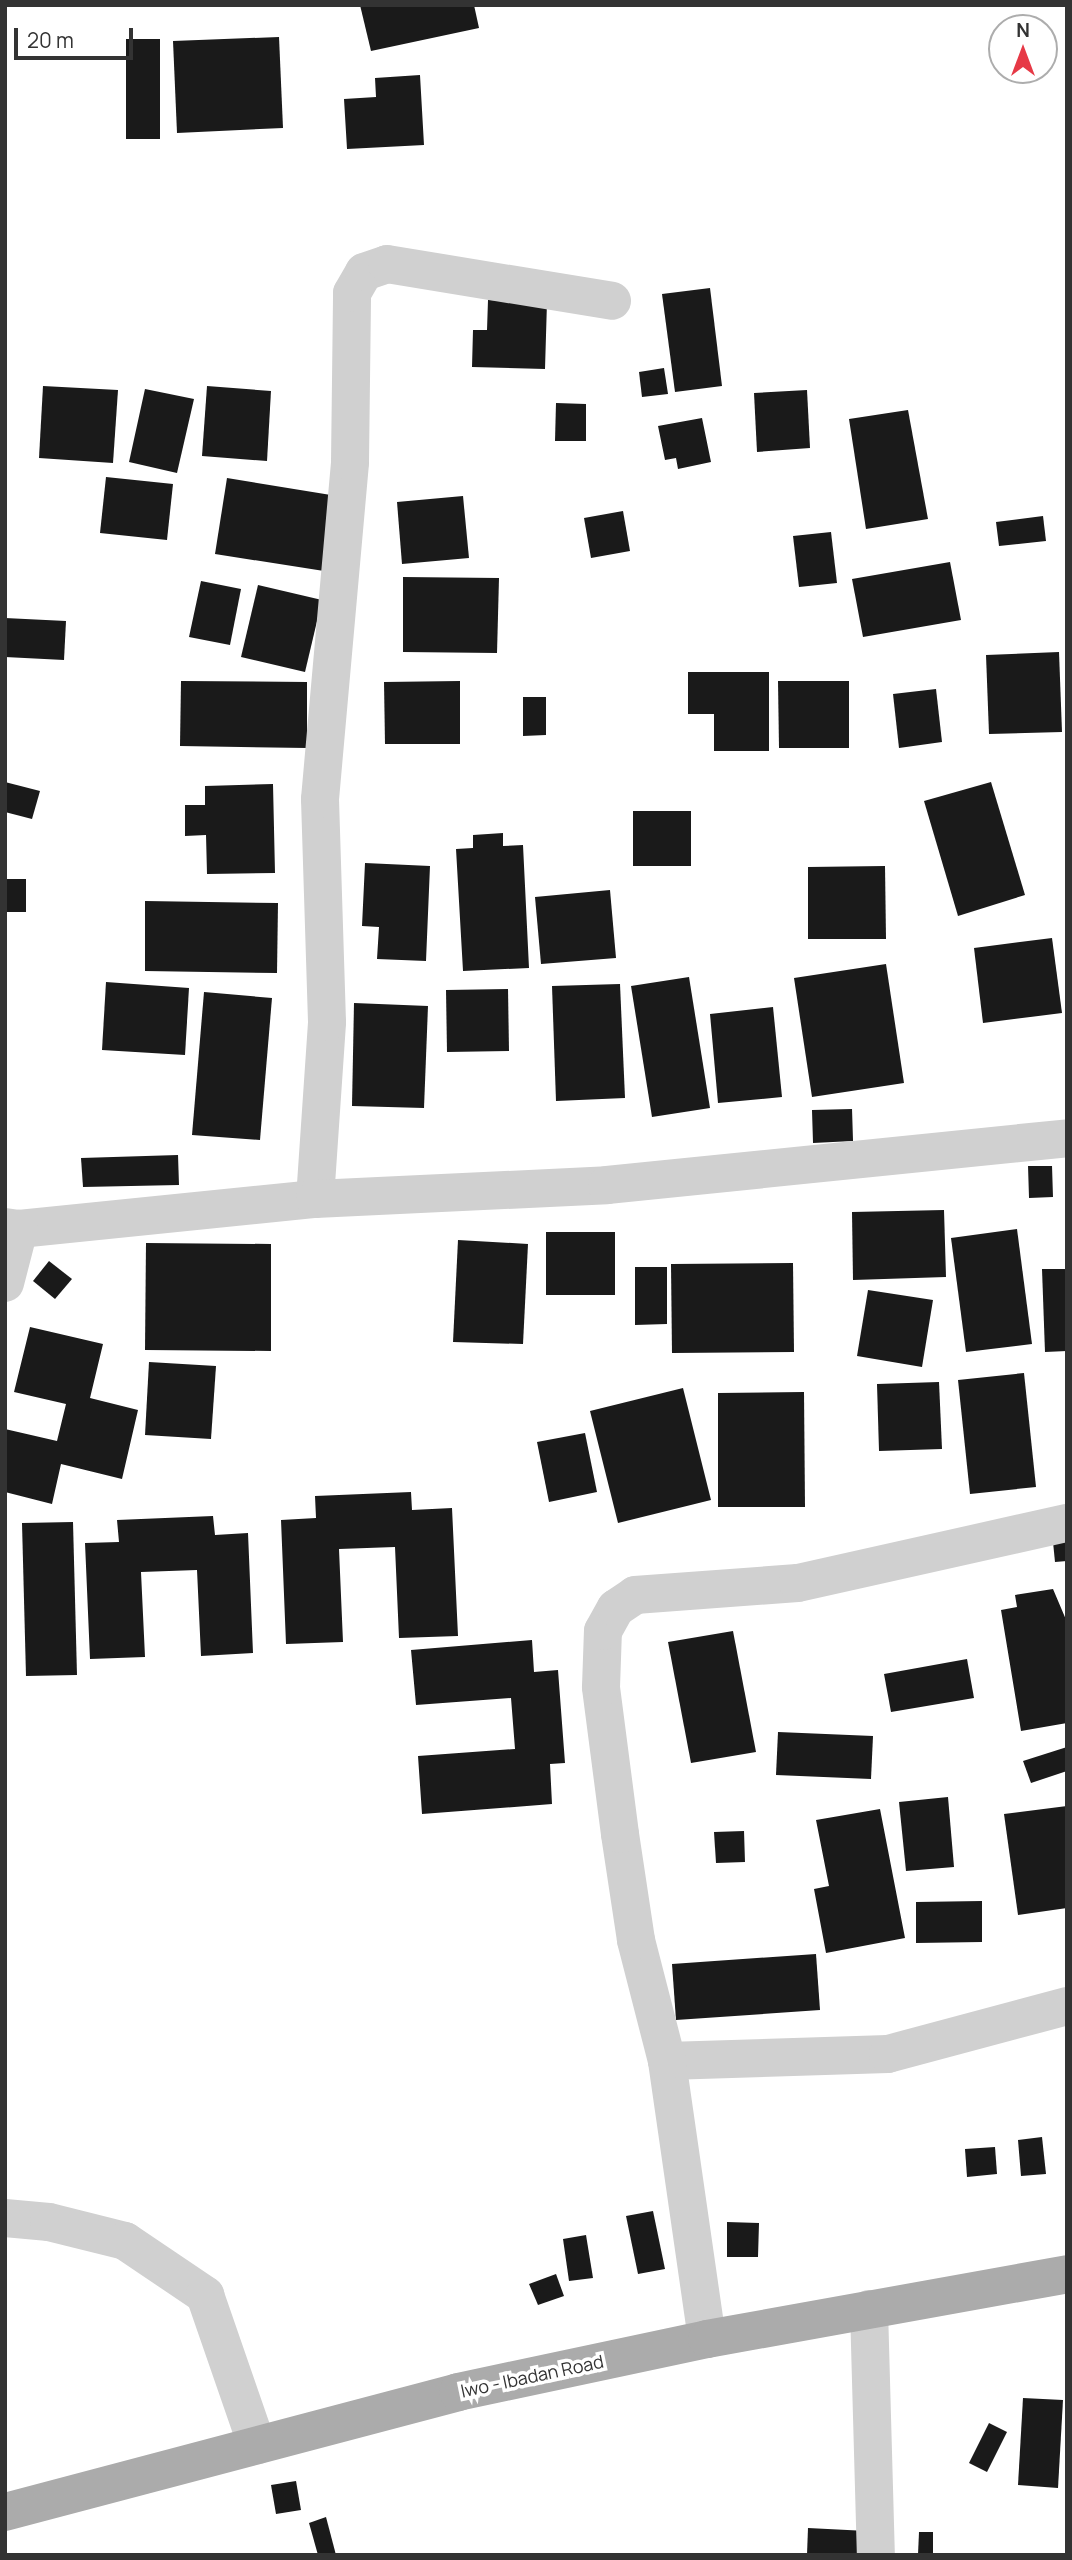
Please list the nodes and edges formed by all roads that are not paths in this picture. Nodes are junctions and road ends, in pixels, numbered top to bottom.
1 (612, 301) dead end
2 (1067, 1138) edge
3 (314, 1199) junction
4 (12, 1228) edge
5 (5, 1283) edge
6 (1067, 1522) edge
7 (1067, 2006) edge
8 (667, 2061) junction
9 (5, 2217) edge
10 (1067, 2274) edge
11 (869, 2309) junction
12 (706, 2339) junction
13 (257, 2445) junction
14 (5, 2512) edge
15 (876, 2555) edge

1 - 3 street
2 - 3 street
3 - 4 street
4 - 5 street
6 - 8 street
7 - 8 street
8 - 12 street
9 - 13 street
10 - 11 main road, Iwo - Ibadan Road
11 - 12 main road, Iwo - Ibadan Road
11 - 15 street
12 - 13 main road, Iwo - Ibadan Road
13 - 14 main road, Iwo - Ibadan Road

